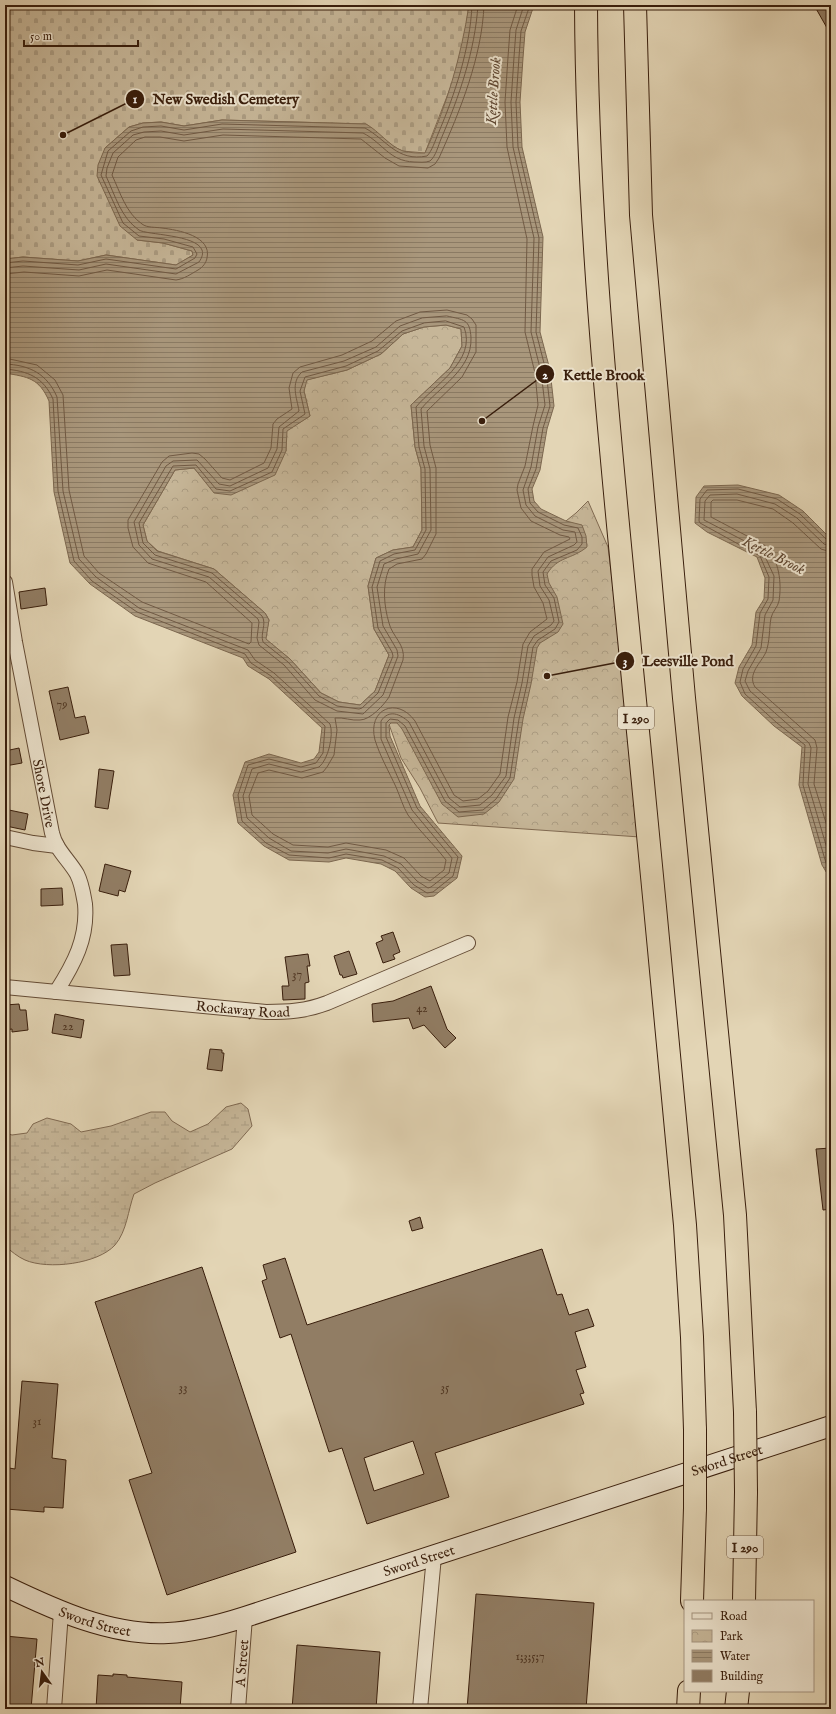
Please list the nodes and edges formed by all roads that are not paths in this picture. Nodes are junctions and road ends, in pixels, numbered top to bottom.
1 (586, 5) edge
2 (635, 5) edge
3 (5, 582) edge
4 (5, 837) edge
5 (56, 846) junction
6 (468, 943) dead end
7 (5, 987) edge
8 (56, 992) junction
9 (831, 1426) edge
10 (434, 1556) junction
11 (5, 1586) edge
12 (692, 1600) edge
13 (744, 1600) edge
14 (61, 1612) junction
15 (245, 1618) junction
16 (689, 1692) edge
17 (738, 1692) edge
18 (54, 1709) edge
19 (238, 1709) edge
20 (420, 1709) edge
21 (688, 1709) edge
22 (736, 1709) edge

1 - 12 highway, I 290, bridge
2 - 13 highway, I 290, bridge
3 - 5 street, Shore Drive
4 - 5 street
5 - 8 street, Shore Drive
6 - 8 street, Rockaway Road
7 - 8 street, Rockaway Road
9 - 10 street, Sword Street
10 - 15 street, Sword Street
10 - 20 street
11 - 14 street, Sword Street
14 - 15 street, Sword Street
14 - 18 street
15 - 19 street, A Street
16 - 21 highway
17 - 22 highway

